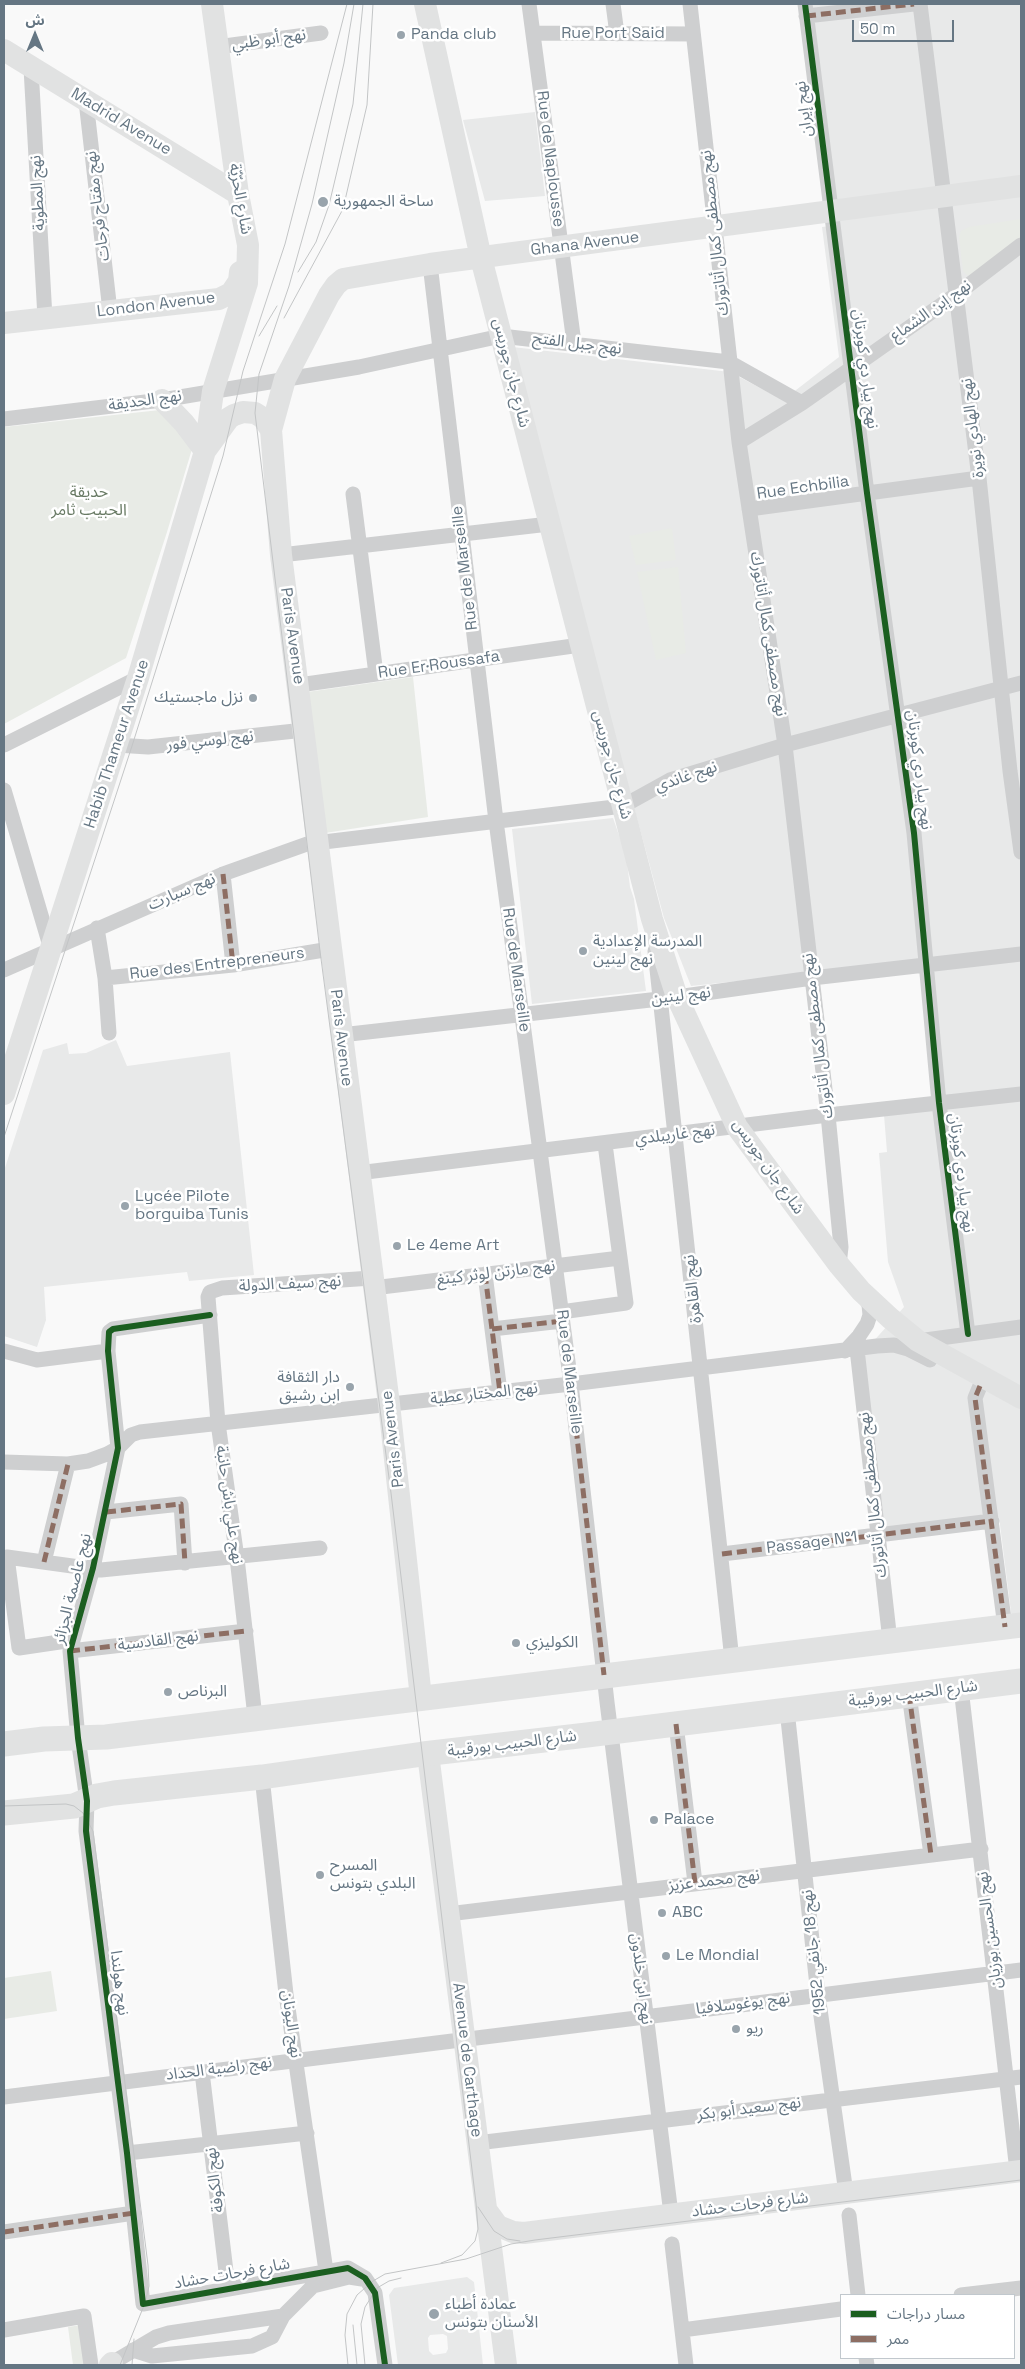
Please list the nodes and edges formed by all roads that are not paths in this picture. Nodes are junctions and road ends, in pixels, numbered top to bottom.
1 (212, 4) edge
2 (425, 4) edge
3 (529, 4) edge
4 (613, 4) edge
5 (690, 4) edge
6 (914, 4) edge
7 (920, 4) edge
8 (806, 10) edge
9 (321, 33) dead end
10 (534, 33) junction
11 (617, 34) junction
12 (693, 34) junction
13 (217, 48) junction
14 (4, 50) edge
15 (31, 68) junction
16 (86, 101) junction
17 (1021, 186) edge
18 (238, 194) junction
19 (943, 197) junction
20 (830, 211) junction
21 (242, 219) junction
22 (715, 227) junction
23 (1021, 245) edge
24 (561, 247) junction
25 (481, 258) junction
26 (430, 264) junction
27 (957, 294) junction
28 (110, 311) junction
29 (46, 318) junction
30 (4, 323) edge
31 (501, 336) junction
32 (574, 343) junction
33 (442, 349) junction
34 (729, 362) junction
35 (850, 368) junction
36 (285, 379) junction
37 (213, 391) junction
38 (162, 400) junction
39 (802, 403) junction
40 (4, 419) edge
41 (270, 430) junction
42 (738, 442) junction
43 (205, 451) junction
44 (980, 478) junction
45 (867, 493) junction
46 (353, 494) dead end
47 (749, 509) junction
48 (549, 524) junction
49 (461, 536) junction
50 (360, 547) junction
51 (281, 555) junction
52 (580, 645) junction
53 (476, 660) junction
54 (376, 674) junction
55 (138, 678) junction
56 (1021, 683) edge
57 (299, 685) junction
58 (1003, 688) junction
59 (899, 717) junction
60 (304, 730) junction
61 (4, 745) edge
62 (116, 745) junction
63 (785, 745) junction
64 (4, 790) edge
65 (624, 806) junction
66 (496, 821) junction
67 (317, 843) junction
68 (1021, 852) edge
69 (223, 874) junction
70 (97, 928) junction
71 (330, 949) junction
72 (51, 951) junction
73 (1021, 954) edge
74 (233, 965) junction
75 (926, 966) junction
76 (4, 970) edge
77 (105, 978) junction
78 (812, 978) junction
79 (668, 998) junction
80 (522, 1015) junction
81 (109, 1033) dead end
82 (341, 1035) junction
83 (4, 1094) edge
84 (1021, 1094) edge
85 (939, 1103) junction
86 (828, 1115) junction
87 (736, 1127) junction
88 (676, 1135) junction
89 (606, 1144) junction
90 (541, 1151) junction
91 (358, 1173) junction
92 (620, 1258) junction
93 (839, 1265) junction
94 (556, 1266) junction
95 (485, 1274) junction
96 (372, 1283) junction
97 (862, 1291) junction
98 (210, 1292) joint
99 (210, 1315) junction
100 (562, 1316) junction
101 (1021, 1327) edge
102 (492, 1329) junction
103 (968, 1334) junction
104 (918, 1340) junction
105 (851, 1350) junction
106 (4, 1351) edge
107 (108, 1351) junction
108 (700, 1369) junction
109 (571, 1384) junction
110 (980, 1386) junction
111 (500, 1392) junction
112 (1021, 1398) edge
113 (389, 1404) junction
114 (218, 1423) junction
115 (118, 1448) junction
116 (4, 1462) edge
117 (68, 1464) junction
118 (106, 1512) junction
119 (992, 1521) junction
120 (878, 1535) junction
121 (320, 1548) dead end
122 (722, 1554) junction
123 (237, 1558) junction
124 (44, 1562) junction
125 (186, 1563) junction
126 (93, 1568) junction
127 (1013, 1626) edge
128 (246, 1631) junction
129 (890, 1641) junction
130 (72, 1646) junction
131 (732, 1660) junction
132 (604, 1676) junction
133 (1021, 1681) edge
134 (961, 1688) junction
135 (909, 1694) junction
136 (421, 1698) junction
137 (787, 1710) junction
138 (255, 1717) junction
139 (676, 1724) junction
140 (78, 1738) junction
141 (612, 1738) junction
142 (4, 1744) edge
143 (428, 1754) junction
144 (262, 1777) junction
145 (87, 1809) junction
146 (4, 1813) edge
147 (981, 1849) junction
148 (931, 1855) junction
149 (805, 1870) junction
150 (695, 1883) junction
151 (630, 1891) junction
152 (448, 1914) junction
153 (1021, 1970) edge
154 (995, 1973) junction
155 (818, 1995) junction
156 (646, 2016) junction
157 (464, 2038) junction
158 (296, 2060) junction
159 (202, 2072) junction
160 (1014, 2078) edge
161 (118, 2082) junction
162 (4, 2097) edge
163 (832, 2099) junction
164 (661, 2120) junction
165 (307, 2133) junction
166 (477, 2143) junction
167 (211, 2144) junction
168 (127, 2153) junction
169 (1019, 2169) edge
170 (846, 2193) junction
171 (487, 2211) junction
172 (134, 2213) junction
173 (671, 2214) junction
174 (849, 2215) dead end
175 (4, 2232) edge
176 (672, 2244) dead end
177 (326, 2271) junction
178 (367, 2281) junction
179 (228, 2288) junction
180 (1021, 2288) edge
181 (858, 2294) edge
182 (970, 2294) edge
183 (143, 2304) joint
184 (840, 2309) edge
185 (283, 2316) junction
186 (4, 2330) edge
187 (682, 2330) junction
188 (133, 2350) junction
189 (104, 2364) edge
190 (386, 2365) edge
191 (506, 2365) edge
192 (686, 2365) edge

1 - 13 main road, شارع الحرّيّة
2 - 25 main road, شارع جان جوريس
3 - 10 street, Rue de Naplousse
4 - 11 street
5 - 12 street, نهج مصطفى كمال أتاتورك
6 - 8 street
7 - 19 street, نهج الهادي نويرة
8 - 20 street, نهج إيران
9 - 13 street, نهج أبو ظبي
10 - 11 street, Rue Port Said
10 - 24 street, Rue de Naplousse
11 - 12 street, Rue Port Said
12 - 22 street, نهج مصطفى كمال أتاتورك
13 - 18 main road, شارع الحرّيّة
14 - 15 main road, Madrid Avenue
15 - 16 main road, Madrid Avenue
15 - 29 street, نهج المطوية
16 - 18 main road, Madrid Avenue
16 - 28 street, نهج مفتاح فرحات
17 - 19 main road, Ghana Avenue
18 - 21 main road, شارع الحرّيّة
19 - 20 main road, Ghana Avenue
19 - 27 street, نهج الهادي نويرة
20 - 22 main road, Ghana Avenue
20 - 35 street, نهج بيار دي كوبرتان
21 - 28 main road, London Avenue
21 - 37 main road, شارع الحرّيّة
22 - 24 main road, Ghana Avenue
22 - 34 street, نهج مصطفى كمال أتاتورك
23 - 27 street, نهج إبن الشماع
24 - 25 main road, Ghana Avenue
24 - 32 street, Rue de Naplousse
25 - 26 main road, Ghana Avenue
25 - 31 main road, شارع جان جوريس
26 - 33 street, Rue de Marseille
26 - 36 main road, Ghana Avenue
27 - 35 street, نهج إبن الشماع
27 - 44 street, نهج الهادي نويرة
28 - 29 main road, London Avenue
29 - 30 main road, London Avenue
31 - 32 street, نهج جبل الفتح
31 - 33 street, نهج جبل الفتح
31 - 48 main road, شارع جان جوريس
32 - 34 street, نهج جبل الفتح
33 - 36 street, نهج جبل الفتح
33 - 49 street, Rue de Marseille
34 - 39 street, نهج جبل الفتح
34 - 42 street, نهج مصطفى كمال أتاتورك
35 - 39 street, نهج إبن الشماع
35 - 45 street, نهج بيار دي كوبرتان
36 - 37 street, نهج الحديقة
36 - 41 main road, Paris Avenue
37 - 38 street, نهج الحديقة
37 - 43 main road, Habib Thameur Avenue
38 - 40 street, نهج الحديقة
38 - 43 main road
39 - 42 street, نهج إبن الشماع
41 - 43 main road
41 - 51 main road, Paris Avenue
42 - 47 street, نهج مصطفى كمال أتاتورك
43 - 55 main road, Habib Thameur Avenue
44 - 45 street, Rue Echbilia
44 - 58 street, نهج الهادي نويرة
45 - 47 street, Rue Echbilia
45 - 59 street, نهج بيار دي كوبرتان
46 - 50 street
47 - 63 street, نهج مصطفى كمال أتاتورك
48 - 49 street
48 - 52 main road, شارع جان جوريس
49 - 50 street
49 - 53 street, Rue de Marseille
50 - 51 street
50 - 54 street
51 - 57 main road, Paris Avenue
52 - 53 street, Rue Er·Roussafa
52 - 65 main road, شارع جان جوريس
53 - 54 street, Rue Er·Roussafa
53 - 66 street, Rue de Marseille
54 - 57 street, Rue Er·Roussafa
55 - 61 street
55 - 62 main road, Habib Thameur Avenue
56 - 58 street, نهج غاندي
57 - 60 main road, Paris Avenue
58 - 59 street, نهج غاندي
58 - 68 street, نهج الهادي نويرة
59 - 63 street, نهج غاندي
59 - 75 street, نهج بيار دي كوبرتان
60 - 62 street, نهج لوسي فور
60 - 67 main road, Paris Avenue
62 - 72 main road, Habib Thameur Avenue
63 - 65 street, نهج غاندي
63 - 78 street, نهج مصطفى كمال أتاتورك
64 - 72 street
65 - 66 street, نهج غاندي
65 - 79 main road, شارع جان جوريس
66 - 67 street, نهج غاندي
66 - 80 street, Rue de Marseille
67 - 69 street, نهج سبارت
67 - 71 main road, Paris Avenue
69 - 70 street, نهج سبارت
69 - 74 street
70 - 72 street, نهج سبارت
70 - 77 street
71 - 74 street, Rue des Entrepreneurs
71 - 82 main road, Paris Avenue
72 - 76 street, نهج سبارت
72 - 83 main road, Habib Thameur Avenue
73 - 75 street, نهج لينين
74 - 77 street, Rue des Entrepreneurs
75 - 78 street, نهج لينين
75 - 85 street, نهج بيار دي كوبرتان
77 - 81 street
78 - 79 street, نهج لينين
78 - 86 street, نهج مصطفى كمال أتاتورك
79 - 80 street, نهج لينين
79 - 87 main road, شارع جان جوريس
79 - 88 street, نهج القاهرة
80 - 82 street, نهج لينين
80 - 90 street, Rue de Marseille
82 - 91 main road, Paris Avenue
84 - 85 street, نهج غاريبلدي
85 - 86 street, نهج غاريبلدي
85 - 103 street, نهج بيار دي كوبرتان
86 - 87 street, نهج غاريبلدي
86 - 93 street, نهج مصطفى كمال أتاتورك
87 - 88 street, نهج غاريبلدي
87 - 93 main road, شارع جان جوريس
88 - 89 street, نهج غاريبلدي
88 - 108 street, نهج القاهرة
89 - 90 street, نهج غاريبلدي
89 - 92 street
90 - 91 street, نهج غاريبلدي
90 - 94 street, Rue de Marseille
91 - 96 main road, Paris Avenue
92 - 94 street, نهج مارتن لوثر كينغ
92 - 100 street
93 - 97 main road, شارع جان جوريس
94 - 95 street, نهج مارتن لوثر كينغ
94 - 100 street, Rue de Marseille
95 - 96 street, نهج مارتن لوثر كينغ
95 - 102 street
96 - 98 street, نهج سيف الدولة
96 - 113 main road, Paris Avenue
97 - 104 main road, شارع جان جوريس
97 - 105 street
98 - 99 street, نهج علي باش حانبة
99 - 107 street
99 - 114 street, نهج علي باش حانبة
100 - 102 street
100 - 109 street, Rue de Marseille
101 - 103 street
102 - 111 street
103 - 104 street
104 - 112 main road, شارع جان جوريس
105 - 108 street, نهج المختار عطية
105 - 110 street, نهج المختار عطية
105 - 120 street, نهج مصطفى كمال أتاتورك
106 - 107 street
107 - 115 street, نهج عاصمة الجزائر
108 - 109 street, نهج المختار عطية
108 - 122 street, نهج القاهرة
109 - 111 street, نهج المختار عطية
109 - 132 street, Rue de Marseille
110 - 112 street, نهج المختار عطية
110 - 119 street
111 - 113 street, نهج المختار عطية
113 - 114 street, نهج المختار عطية
113 - 136 main road, Paris Avenue
114 - 115 street, نهج المختار عطية
114 - 123 street, نهج علي باش حانبة
115 - 117 street, نهج المختار عطية
115 - 118 street, نهج عاصمة الجزائر
116 - 117 street, نهج المختار عطية
117 - 124 street
118 - 125 street
118 - 126 street, نهج عاصمة الجزائر
119 - 120 street, Passage N°1
119 - 127 street
120 - 122 street, Passage N°1
120 - 129 street, نهج مصطفى كمال أتاتورك
121 - 123 street
122 - 131 street, نهج القاهرة
123 - 125 street
123 - 128 street, نهج علي باش حانبة
124 - 126 street
124 - 130 street, نهج القادسية
125 - 126 street
126 - 130 street, نهج عاصمة الجزائر
127 - 129 main road
128 - 130 street, نهج القادسية
128 - 138 street, نهج علي باش حانبة
129 - 131 main road
130 - 140 street, نهج عاصمة الجزائر
131 - 132 main road
132 - 136 main road
132 - 141 street, Rue de Marseille
133 - 134 main road, شارع الحبيب بورقيبة
134 - 135 main road, شارع الحبيب بورقيبة
134 - 147 street, نهج الحسين بوزيان
135 - 137 main road, شارع الحبيب بورقيبة
135 - 148 street
136 - 138 main road
137 - 139 main road, شارع الحبيب بورقيبة
137 - 149 street, نهج 18 جانفي 1952
138 - 140 main road
139 - 141 main road, شارع الحبيب بورقيبة
139 - 150 street
140 - 142 main road
140 - 145 street, نهج عاصمة الجزائر
141 - 143 main road, شارع الحبيب بورقيبة
141 - 151 street, نهج ابن خلدون
143 - 144 main road, شارع الحبيب بورقيبة
143 - 152 main road, Avenue de Carthage
144 - 145 main road, شارع الحبيب بورقيبة
144 - 158 street, نهج اليونان
145 - 146 main road, شارع الحبيب بورقيبة
145 - 161 street, نهج هولندا
147 - 148 street, نهج محمد عزيز
147 - 154 street, نهج الحسين بوزيان
148 - 149 street, نهج محمد عزيز
149 - 150 street, نهج محمد عزيز
149 - 155 street, نهج 18 جانفي 1952
150 - 151 street, نهج محمد عزيز
151 - 152 street, نهج محمد عزيز
151 - 156 street, نهج ابن خلدون
152 - 157 main road, Avenue de Carthage
153 - 154 street, نهج يوغوسلافيا
154 - 155 street, نهج يوغوسلافيا
154 - 160 street, نهج الحسين بوزيان
155 - 156 street, نهج يوغوسلافيا
155 - 163 street, نهج 18 جانفي 1952
156 - 157 street, نهج يوغوسلافيا
156 - 164 street, نهج ابن خلدون
157 - 158 street, نهج راضية الحداد
157 - 166 main road, Avenue de Carthage
158 - 159 street, نهج راضية الحداد
158 - 165 street, نهج اليونان
159 - 161 street, نهج راضية الحداد
159 - 167 street, نهج الكوفة
160 - 163 street, نهج سعيد أبو بكر
160 - 169 street, نهج الحسين بوزيان
161 - 162 street, نهج راضية الحداد
161 - 168 street, نهج هولندا
163 - 164 street, نهج سعيد أبو بكر
163 - 170 street, نهج 18 جانفي 1952
164 - 166 street, نهج سعيد أبو بكر
164 - 173 street, نهج ابن خلدون
165 - 167 street
165 - 177 street, نهج اليونان
166 - 171 main road, Avenue de Carthage
167 - 168 street
167 - 179 street, نهج الكوفة
168 - 172 street, نهج هولندا
169 - 170 main road, شارع فرحات حشاد
170 - 173 main road, شارع فرحات حشاد
171 - 173 main road, شارع فرحات حشاد
171 - 191 main road, Avenue de Carthage
172 - 175 street
172 - 183 street, نهج هولندا
174 - 181 street
176 - 187 street
177 - 178 street, شارع فرحات حشاد
177 - 179 street, شارع فرحات حشاد
178 - 185 street
178 - 190 street
179 - 183 street, شارع فرحات حشاد
180 - 182 street
184 - 187 street
185 - 188 street
185 - 188 street
186 - 189 street
187 - 192 street
188 - 189 street

